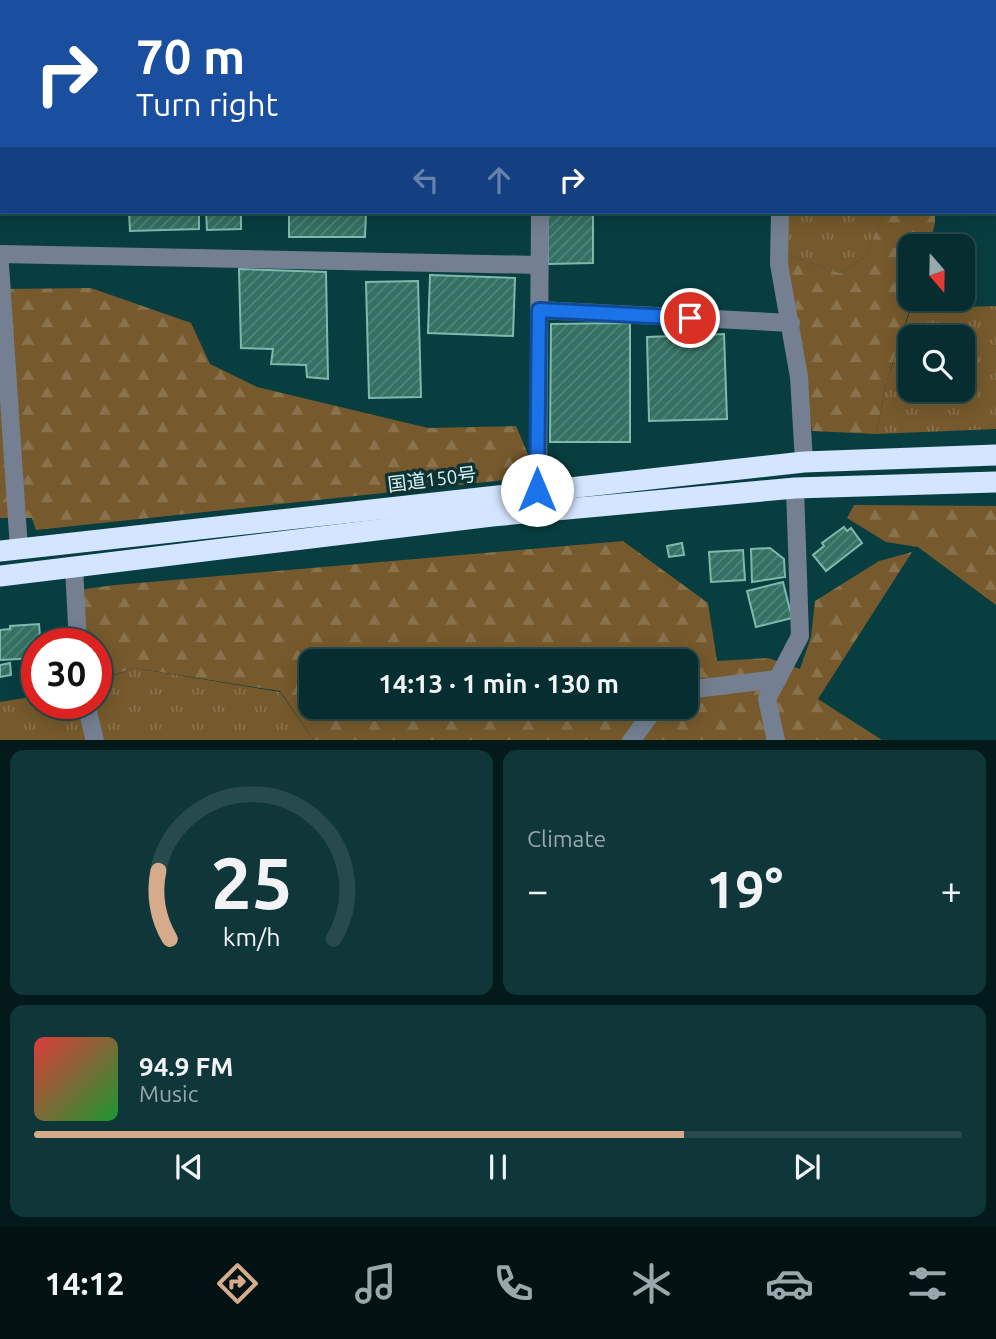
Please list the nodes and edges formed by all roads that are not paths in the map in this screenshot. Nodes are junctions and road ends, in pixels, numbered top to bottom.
1 (540, 214) edge
2 (780, 214) edge
3 (0, 254) edge
4 (0, 265) edge
5 (539, 265) junction
6 (539, 310) junction
7 (791, 323) junction
8 (996, 455) edge
9 (804, 461) junction
10 (996, 482) edge
11 (795, 488) junction
12 (537, 490) junction
13 (10, 550) edge
14 (74, 567) junction
15 (0, 576) edge
16 (77, 628) edge
17 (778, 679) junction
18 (698, 689) edge
19 (90, 719) edge
20 (647, 719) edge
21 (95, 740) edge
22 (631, 740) edge
23 (776, 740) edge

1 - 5 street
2 - 7 street
3 - 5 street
4 - 13 street
5 - 6 street
6 - 7 street
6 - 12 street
7 - 9 street
8 - 9 highway, 国道150号
9 - 12 highway, 国道150号
10 - 11 highway
11 - 14 highway
11 - 17 street
12 - 13 highway, 国道150号
14 - 15 highway
14 - 16 street
17 - 18 street
17 - 23 street
19 - 21 street
20 - 22 street

